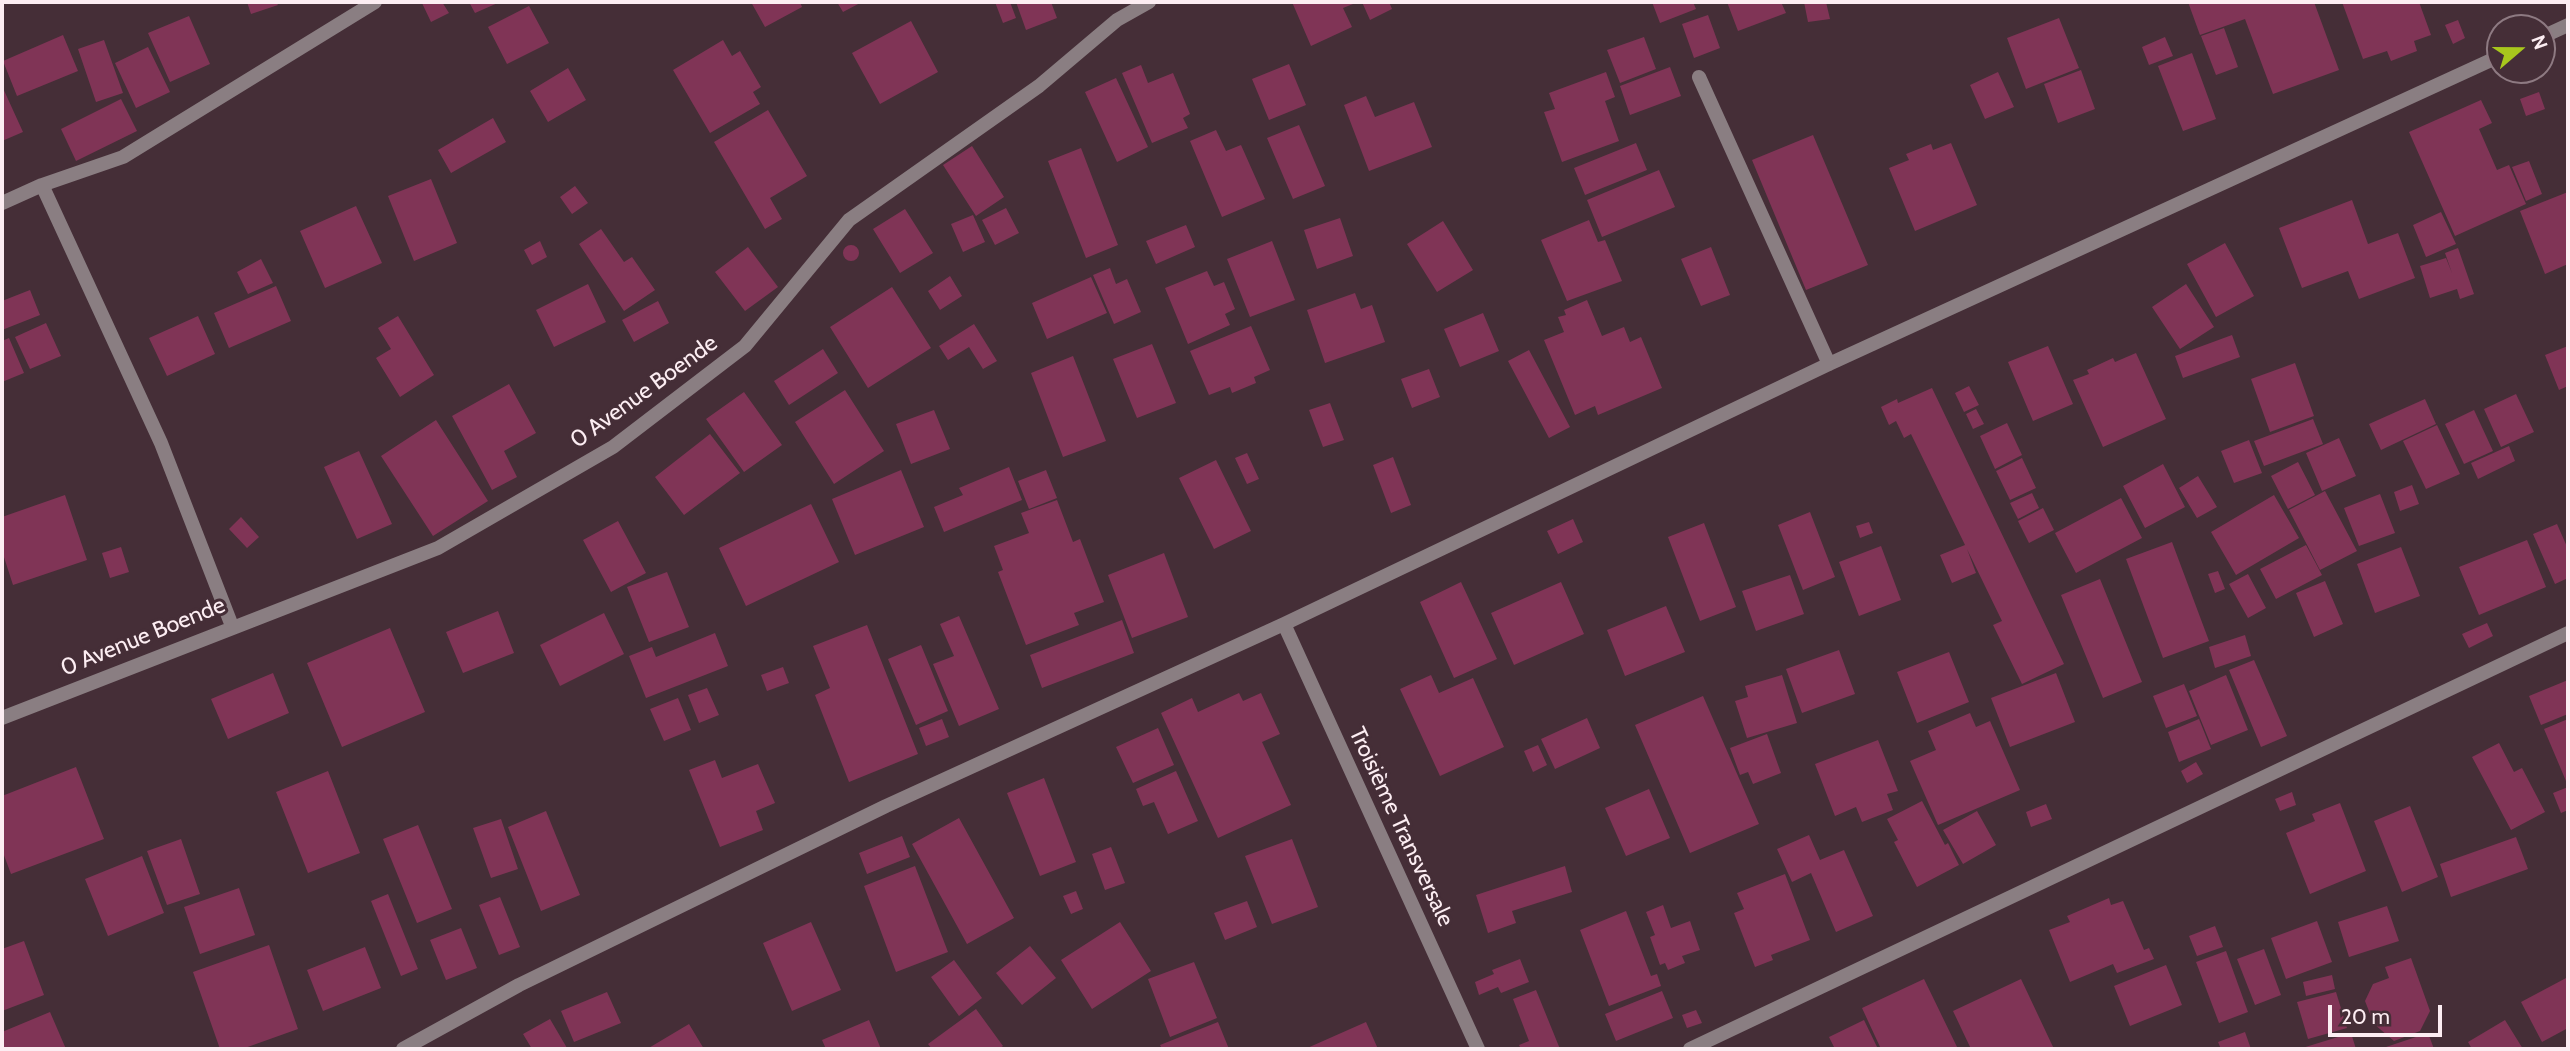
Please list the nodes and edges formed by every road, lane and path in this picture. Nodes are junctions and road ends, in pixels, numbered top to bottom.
1 (375, 2) edge
2 (1149, 2) edge
3 (2486, 63) edge
4 (1699, 77) dead end
5 (43, 185) junction
6 (2, 203) edge
7 (1829, 364) junction
8 (1283, 624) junction
9 (232, 626) junction
10 (2568, 633) edge
11 (2, 718) edge
12 (403, 1049) edge
13 (1478, 1049) edge
14 (1690, 1049) edge

1 - 5 street
2 - 9 street, 0 Avenue Boende
3 - 7 street
4 - 7 street
5 - 6 street
5 - 9 street
7 - 8 street
8 - 12 street
8 - 13 street, Troisième Transversale
9 - 11 street, 0 Avenue Boende
10 - 14 street

